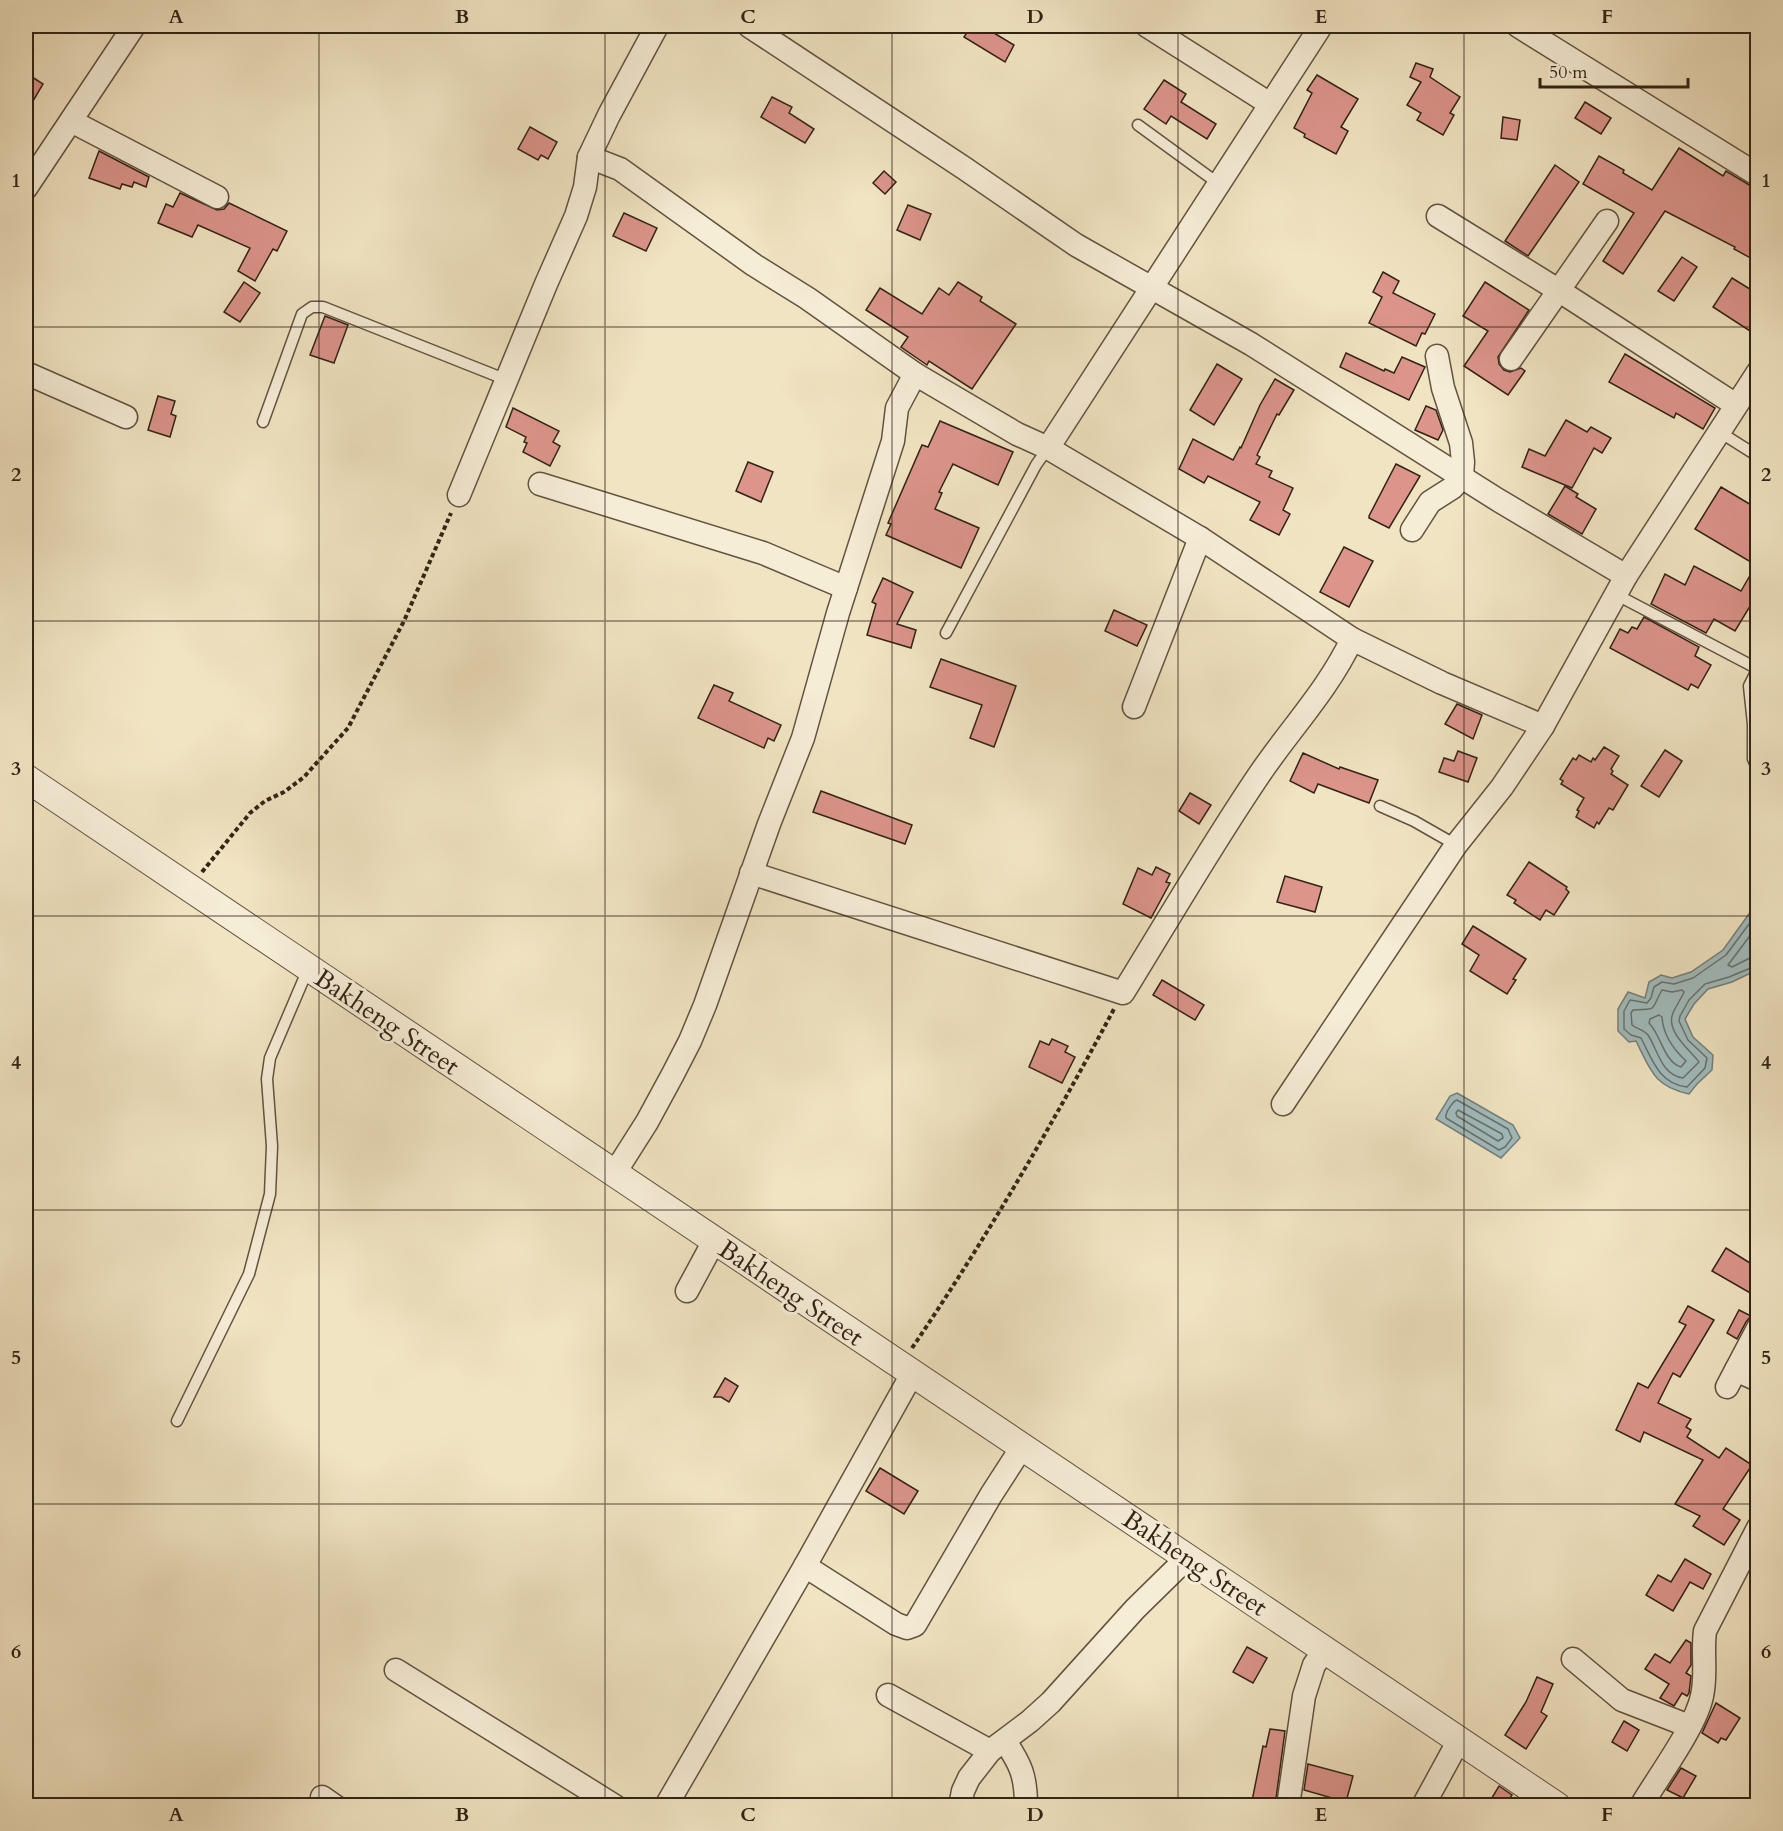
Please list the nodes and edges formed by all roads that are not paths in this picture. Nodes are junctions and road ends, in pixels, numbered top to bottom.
1 (134, 26) edge
2 (657, 26) edge
3 (749, 26) edge
4 (1147, 26) edge
5 (1321, 26) edge
6 (1518, 26) edge
7 (1270, 105) junction
8 (71, 121) junction
9 (1138, 125) dead end
10 (589, 157) junction
11 (1758, 175) edge
12 (1219, 184) junction
13 (26, 188) edge
14 (217, 197) dead end
15 (1438, 216) dead end
16 (1607, 221) dead end
17 (1152, 288) junction
18 (1558, 290) junction
19 (1437, 356) dead end
20 (1511, 359) dead end
21 (1758, 372) edge
22 (26, 373) edge
23 (915, 374) junction
24 (507, 380) junction
25 (1736, 405) junction
26 (126, 417) dead end
27 (263, 422) dead end
28 (1718, 430) junction
29 (1048, 448) junction
30 (1756, 455) dead end
31 (1462, 477) junction
32 (540, 484) dead end
33 (459, 495) road end
34 (1412, 530) dead end
35 (1200, 538) junction
36 (1621, 585) junction
37 (846, 588) junction
38 (946, 633) dead end
39 (1352, 639) junction
40 (1757, 668) edge
41 (1134, 707) dead end
42 (1543, 726) junction
43 (1758, 770) edge
44 (26, 778) edge
45 (1380, 806) dead end
46 (1456, 844) junction
47 (751, 873) junction
48 (308, 969) junction
49 (1283, 1104) dead end
50 (614, 1174) junction
51 (714, 1241) junction
52 (687, 1291) dead end
53 (1758, 1329) edge
54 (906, 1370) junction
55 (1758, 1380) edge
56 (177, 1421) dead end
57 (1022, 1448) junction
58 (1758, 1528) edge
59 (1187, 1558) junction
60 (804, 1566) junction
61 (1325, 1650) junction
62 (1573, 1659) dead end
63 (396, 1670) dead end
64 (888, 1695) dead end
65 (1689, 1726) junction
66 (1459, 1740) junction
67 (997, 1746) junction
68 (615, 1806) edge
69 (666, 1806) edge
70 (960, 1806) edge
71 (1026, 1806) edge
72 (1288, 1806) edge
73 (1423, 1806) edge
74 (1557, 1806) edge
75 (1641, 1806) edge

1 - 8 street
2 - 10 street
3 - 17 street
4 - 7 street
5 - 7 street
6 - 11 street
7 - 12 street
8 - 13 street
8 - 14 street
9 - 12 lane
10 - 23 street
10 - 24 street
12 - 17 street
15 - 18 street
16 - 18 street
17 - 29 street
17 - 31 street
18 - 20 street
18 - 25 street
19 - 31 street
21 - 25 street
22 - 26 street
23 - 29 street
23 - 37 street
24 - 27 lane
24 - 33 street
25 - 28 street
28 - 30 lane
28 - 36 street
29 - 35 street
29 - 38 lane
31 - 34 street
31 - 36 street
32 - 37 street
35 - 39 street
35 - 41 street
36 - 40 lane
36 - 42 street
37 - 47 street
39 - 42 street
39 - 47 street
40 - 43 lane
42 - 46 street
44 - 48 street, Bakheng Street
45 - 46 lane
46 - 49 street
47 - 50 street
48 - 50 street, Bakheng Street
48 - 56 lane
50 - 51 street, Bakheng Street
51 - 52 street
51 - 54 street, Bakheng Street
53 - 55 street
54 - 57 street, Bakheng Street
54 - 60 street
57 - 59 street, Bakheng Street
57 - 60 street
58 - 65 street
59 - 61 street, Bakheng Street
59 - 67 street
60 - 69 street
61 - 66 street, Bakheng Street
61 - 72 street
62 - 65 street
63 - 68 street
64 - 67 street
65 - 75 street
66 - 73 street
66 - 74 street, Bakheng Street
67 - 70 street
67 - 71 street

